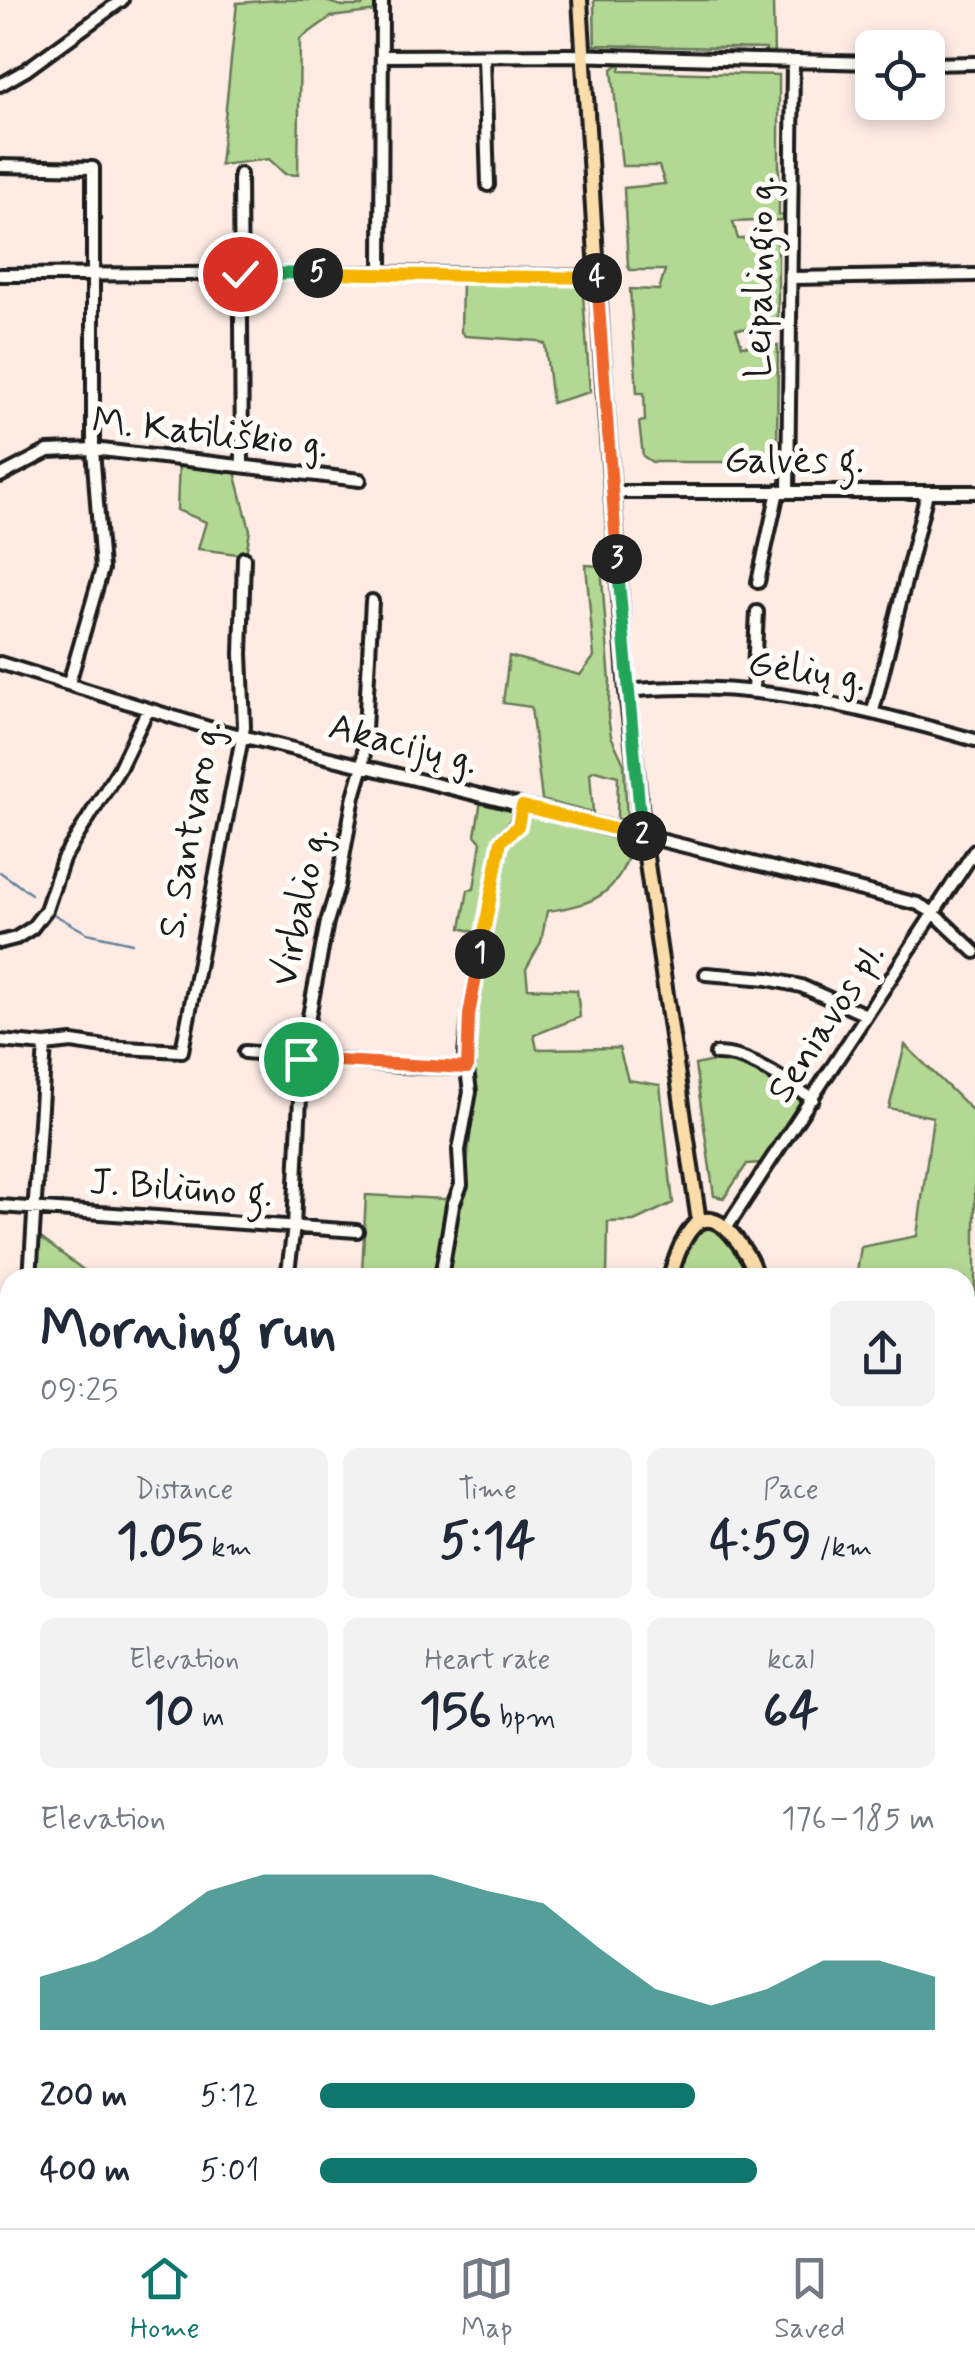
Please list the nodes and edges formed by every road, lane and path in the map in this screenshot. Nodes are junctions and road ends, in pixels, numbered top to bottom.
1 (122, 0) edge
2 (382, 0) edge
3 (580, 0) edge
4 (382, 56) junction
5 (484, 56) junction
6 (582, 56) junction
7 (793, 63) junction
8 (975, 63) edge
9 (855, 64) edge
10 (945, 64) edge
11 (0, 85) edge
12 (0, 166) edge
13 (240, 174) dead end
14 (488, 185) dead end
15 (380, 273) junction
16 (240, 274) junction
17 (0, 275) edge
18 (93, 275) junction
19 (975, 275) edge
20 (597, 277) junction
21 (792, 278) junction
22 (93, 449) junction
23 (242, 464) junction
24 (0, 476) edge
25 (360, 480) dead end
26 (612, 492) junction
27 (783, 492) junction
28 (975, 492) edge
29 (926, 493) junction
30 (244, 558) dead end
31 (758, 582) dead end
32 (372, 601) dead end
33 (756, 612) dead end
34 (0, 664) edge
35 (69, 683) junction
36 (627, 691) junction
37 (753, 692) junction
38 (147, 711) junction
39 (874, 711) junction
40 (242, 736) junction
41 (975, 740) edge
42 (363, 766) junction
43 (522, 806) junction
44 (644, 836) junction
45 (975, 850) edge
46 (934, 913) junction
47 (0, 942) edge
48 (975, 952) edge
49 (706, 974) dead end
50 (866, 1015) junction
51 (0, 1041) edge
52 (45, 1045) junction
53 (244, 1052) dead end
54 (716, 1054) dead end
55 (301, 1059) junction
56 (467, 1068) junction
57 (813, 1100) junction
58 (0, 1206) edge
59 (34, 1209) junction
60 (699, 1222) junction
61 (294, 1227) junction
62 (727, 1228) junction
63 (357, 1231) dead end
64 (31, 1268) edge
65 (288, 1268) edge
66 (442, 1268) edge
67 (673, 1268) edge
68 (753, 1268) edge

1 - 11 street
2 - 4 street
3 - 6 main road
4 - 5 street
4 - 15 street
5 - 6 street
5 - 14 street
6 - 7 street
6 - 20 main road
7 - 9 street
7 - 21 street, Leipalingio g.
8 - 10 street
12 - 18 street
13 - 16 street
15 - 16 street
15 - 20 street
16 - 18 street
16 - 23 street
17 - 18 street
18 - 22 street
19 - 21 street
20 - 26 main road
21 - 27 street, Leipalingio g.
22 - 23 street, M. Katiliškio g.
22 - 24 street, M. Katiliškio g.
22 - 35 street
23 - 25 street, M. Katiliškio g.
26 - 27 street, Galvės g.
26 - 36 main road
27 - 29 street, Galvės g.
27 - 31 street, Leipalingio g.
28 - 29 street, Galvės g.
29 - 39 street
30 - 40 street, S. Santvaro g.
32 - 42 street, Virbalio g.
33 - 37 street
34 - 35 street, Akacijų g.
35 - 38 street, Akacijų g.
36 - 37 street, Gėlių g.
36 - 44 main road
37 - 39 street, Gėlių g.
38 - 40 street, Akacijų g.
38 - 47 street
39 - 41 street, Gėlių g.
40 - 42 street, Akacijų g.
40 - 52 street, S. Santvaro g.
42 - 43 street, Akacijų g.
42 - 55 street, Virbalio g.
43 - 44 street, Akacijų g.
43 - 56 street
44 - 46 street, Akacijų g.
44 - 60 main road
45 - 46 street, Seniavos pl.
46 - 48 street
46 - 50 street, Seniavos pl.
49 - 50 street
50 - 57 street, Seniavos pl.
51 - 52 street
52 - 59 street
53 - 55 street
54 - 57 street
55 - 56 street
55 - 61 street, Virbalio g.
56 - 66 street
57 - 62 street, Seniavos pl.
58 - 59 street, J. Biliūno g.
59 - 61 street, J. Biliūno g.
59 - 64 street
60 - 62 main road
60 - 67 main road
61 - 63 street, J. Biliūno g.
61 - 65 street, Virbalio g.
62 - 68 main road

